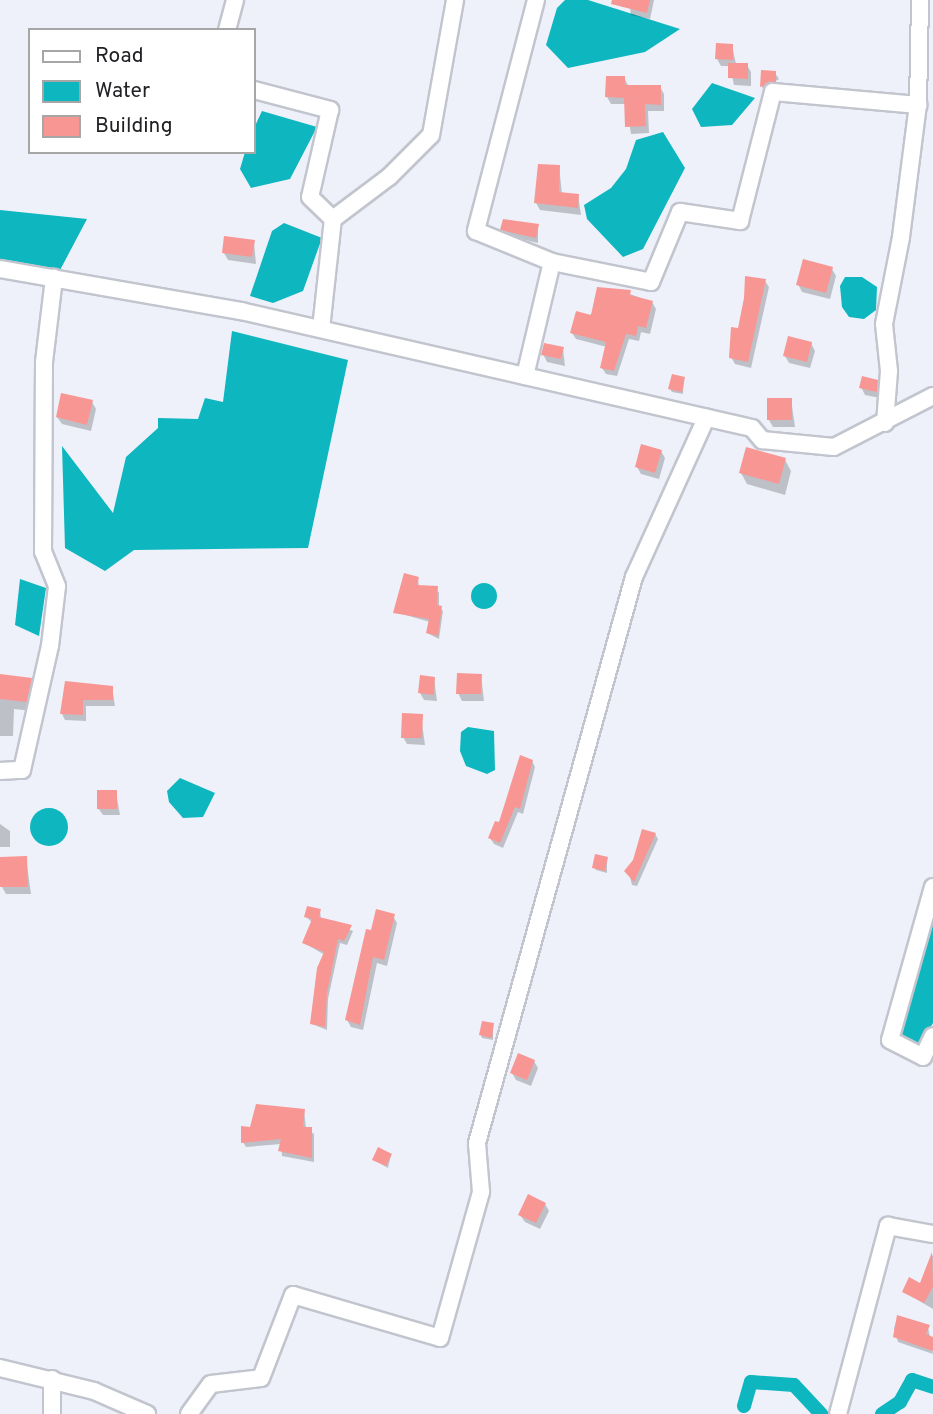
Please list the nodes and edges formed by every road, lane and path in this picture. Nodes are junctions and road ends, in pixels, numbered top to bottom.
1 (236, 0) edge
2 (455, 0) edge
3 (536, 0) edge
4 (920, 0) edge
5 (229, 28) edge
6 (926, 80) edge
7 (256, 91) edge
8 (918, 105) junction
9 (333, 219) junction
10 (552, 262) junction
11 (0, 269) edge
12 (54, 278) junction
13 (321, 330) junction
14 (525, 376) junction
15 (933, 396) edge
16 (706, 418) junction
17 (885, 423) junction
18 (0, 771) edge
19 (933, 887) edge
20 (933, 1036) edge
21 (933, 1234) edge
22 (0, 1368) edge
23 (52, 1379) junction
24 (52, 1414) edge
25 (147, 1414) edge
26 (189, 1414) edge
27 (838, 1414) edge

1 - 5 street
2 - 9 street
3 - 10 street
4 - 6 street
6 - 8 street
7 - 9 street
8 - 10 street
8 - 17 street
9 - 13 street
10 - 14 street
11 - 12 street
12 - 13 street
12 - 18 street
13 - 14 street
14 - 16 street
15 - 17 street
16 - 17 street
16 - 26 street
19 - 20 street
21 - 27 street
22 - 23 street
23 - 24 street
23 - 25 street

